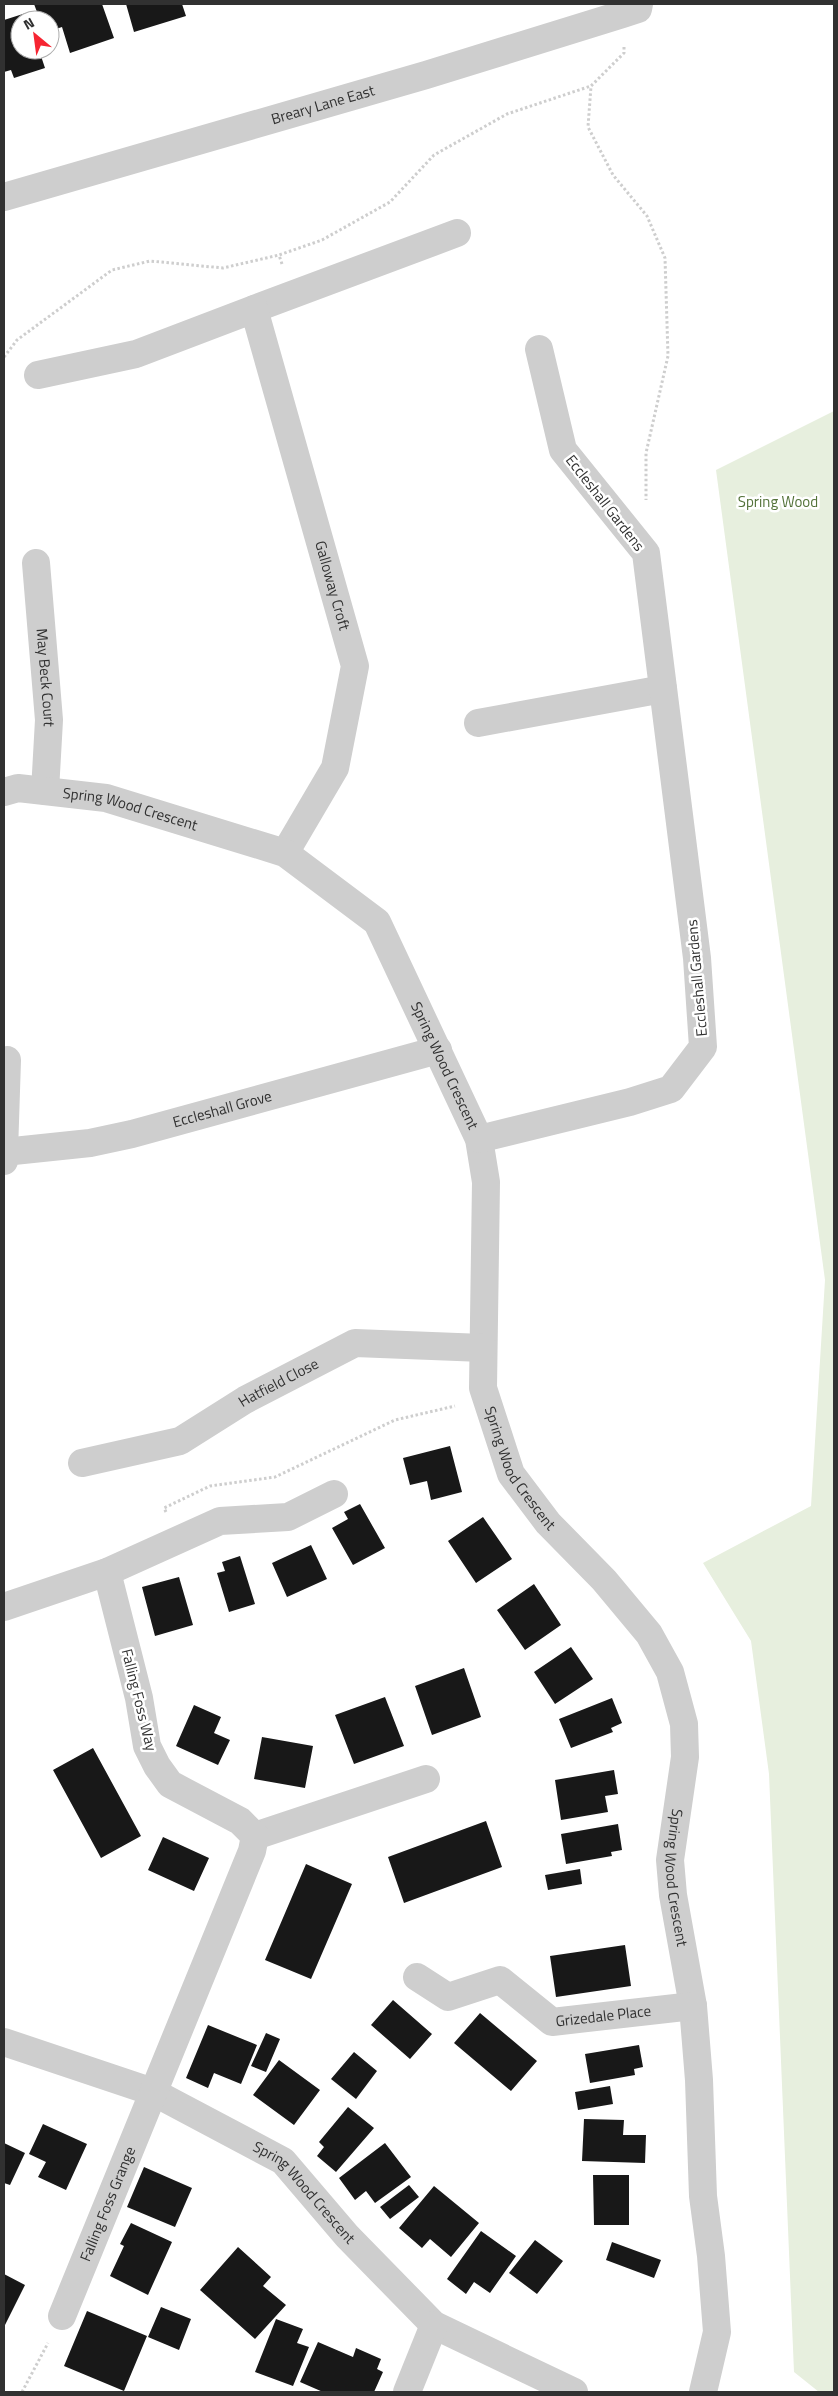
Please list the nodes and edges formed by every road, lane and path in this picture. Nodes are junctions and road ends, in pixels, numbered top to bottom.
1 (631, 9) edge
2 (591, 86) junction
3 (4, 197) edge
4 (457, 234) dead end
5 (280, 255) junction
6 (292, 296) junction
7 (254, 309) junction
8 (539, 349) dead end
9 (4, 357) edge
10 (38, 375) dead end
11 (646, 553) junction
12 (36, 563) dead end
13 (663, 688) junction
14 (478, 723) dead end
15 (45, 791) junction
16 (4, 792) edge
17 (284, 853) junction
18 (438, 1050) junction
19 (7, 1060) dead end
20 (479, 1139) junction
21 (4, 1152) edge
22 (4, 1161) edge
23 (483, 1348) junction
24 (487, 1399) junction
25 (82, 1463) dead end
26 (334, 1494) dead end
27 (180, 1540) junction
28 (107, 1572) junction
29 (4, 1607) edge
30 (426, 1779) dead end
31 (255, 1836) junction
32 (417, 1977) dead end
33 (693, 2006) junction
34 (4, 2042) edge
35 (153, 2092) junction
36 (62, 2316) joint
37 (434, 2325) junction
38 (22, 2392) edge
39 (407, 2392) edge
40 (574, 2392) edge
41 (703, 2392) edge

1 - 2 path
1 - 3 street, Breary Lane East
2 - 5 path
2 - 11 path
4 - 6 street
5 - 6 path
5 - 9 path
6 - 7 street
7 - 10 street
7 - 17 street, Galloway Croft
8 - 11 street, Eccleshall Gardens
11 - 13 street, Eccleshall Gardens
12 - 15 street, May Beck Court
13 - 14 street
13 - 20 street, Eccleshall Gardens
15 - 16 street, Spring Wood Crescent
15 - 17 street, Spring Wood Crescent
17 - 18 street, Spring Wood Crescent
18 - 20 street, Spring Wood Crescent
18 - 21 street, Eccleshall Grove
19 - 21 street
20 - 23 street, Spring Wood Crescent
21 - 22 street
23 - 24 street, Spring Wood Crescent
23 - 25 street, Hatfield Close
24 - 27 path
24 - 33 street, Spring Wood Crescent
26 - 27 street
27 - 28 street
28 - 29 street
28 - 31 street, Falling Foss Way
30 - 31 street
31 - 35 street
32 - 33 street, Grizedale Place
33 - 41 street, Spring Wood Crescent
34 - 35 street, Spring Wood Crescent
35 - 36 street, Falling Foss Grange
35 - 37 street, Spring Wood Crescent
36 - 38 path
37 - 39 street
37 - 40 street, Spring Wood Crescent

